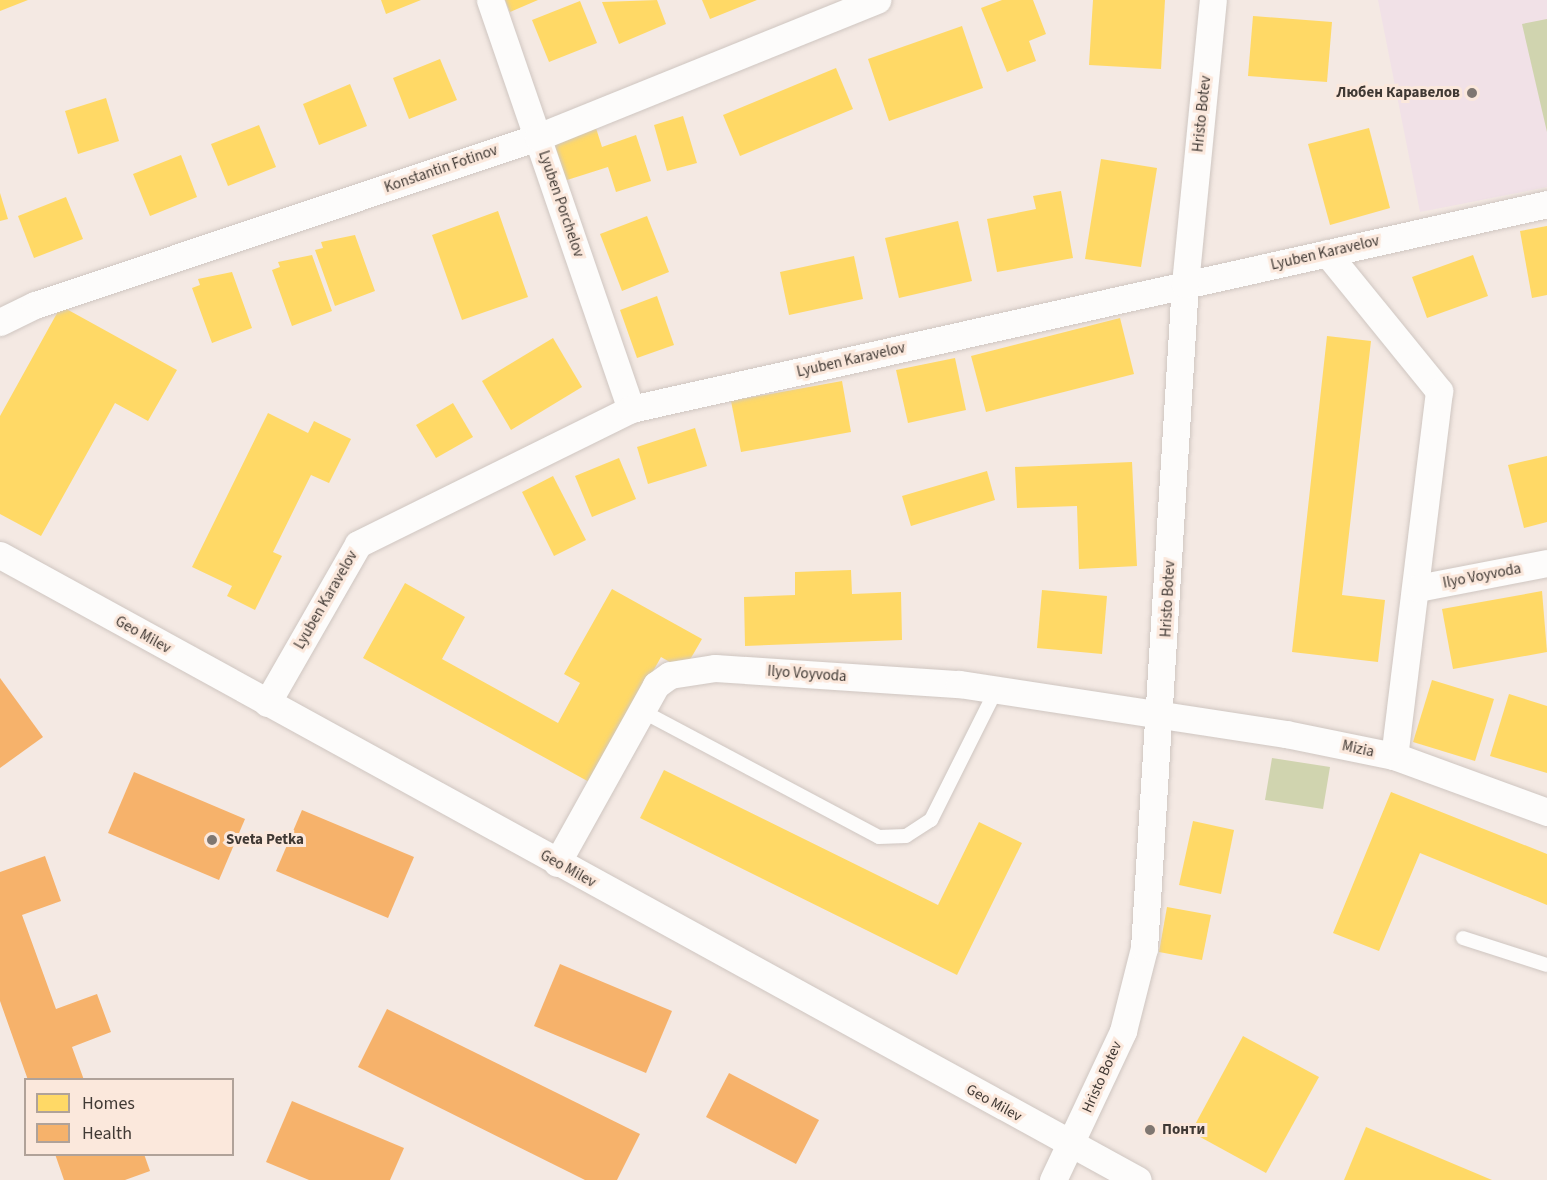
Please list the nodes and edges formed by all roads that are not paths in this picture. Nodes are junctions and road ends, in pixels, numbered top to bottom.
1 (490, 0) edge
2 (877, 0) edge
3 (1213, 0) edge
4 (538, 137) junction
5 (1547, 204) edge
6 (1327, 253) junction
7 (1185, 285) junction
8 (0, 322) edge
9 (632, 409) junction
10 (0, 555) edge
11 (1547, 563) edge
12 (1418, 588) junction
13 (996, 690) junction
14 (267, 703) junction
15 (642, 711) junction
16 (1162, 719) junction
17 (1394, 756) junction
18 (1547, 812) edge
19 (556, 863) junction
20 (1463, 938) dead end
21 (1547, 965) edge
22 (1071, 1145) junction
23 (1053, 1180) edge
24 (1138, 1180) edge

1 - 4 street, Lyuben Porchelov
2 - 4 street, Konstantin Fotinov
3 - 7 street, Hristo Botev
4 - 8 street, Konstantin Fotinov
4 - 9 street, Lyuben Porchelov
5 - 6 street, Lyuben Karavelov
6 - 7 street, Lyuben Karavelov
6 - 12 street
7 - 9 street, Lyuben Karavelov
7 - 16 street, Hristo Botev
9 - 14 street, Lyuben Karavelov
10 - 14 street, Geo Milev
11 - 12 street, Ilyo Voyvoda
12 - 17 street
13 - 15 street, Ilyo Voyvoda
13 - 15 lane
13 - 16 street, Ilyo Voyvoda
14 - 19 street, Geo Milev
15 - 19 street, Ilyo Voyvoda
16 - 17 street, Mizia
16 - 22 street, Hristo Botev
17 - 18 street, Mizia
19 - 22 street, Geo Milev
20 - 21 lane
22 - 23 street, Hristo Botev
22 - 24 street, Geo Milev

